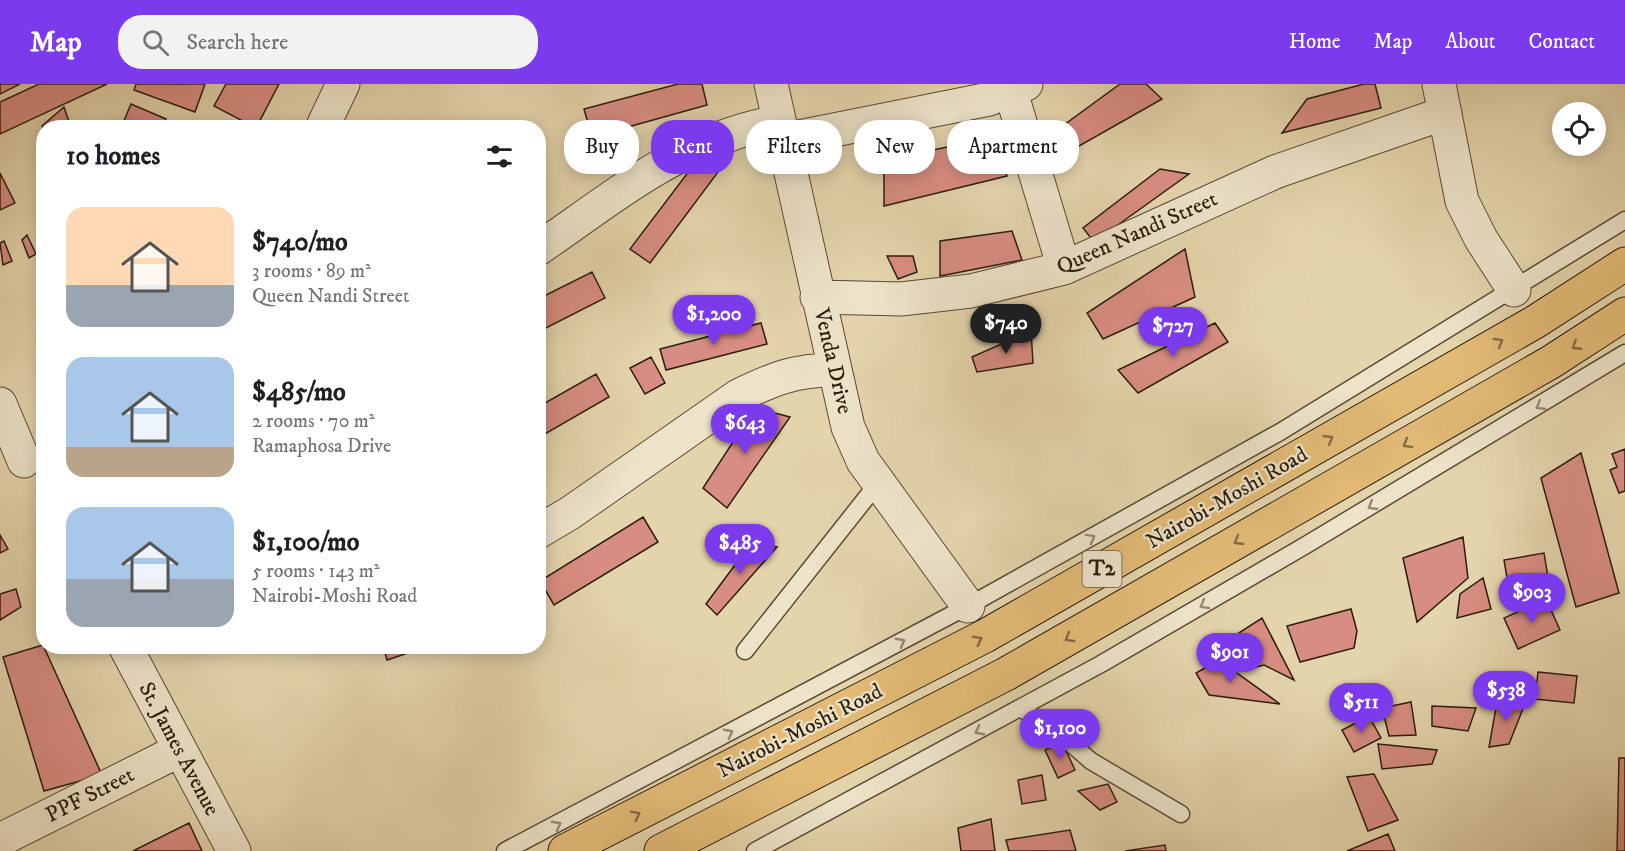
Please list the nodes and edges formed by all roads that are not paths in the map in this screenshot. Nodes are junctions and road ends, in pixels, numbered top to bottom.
1 (343, 84) edge
2 (771, 84) edge
3 (1019, 88) edge
4 (1442, 98) edge
5 (326, 120) edge
6 (779, 120) edge
7 (842, 120) edge
8 (746, 134) edge
9 (791, 174) edge
10 (1625, 220) edge
11 (546, 243) edge
12 (1625, 264) edge
13 (1064, 268) junction
14 (1514, 290) junction
15 (818, 297) junction
16 (1625, 314) edge
17 (1625, 353) edge
18 (834, 370) junction
19 (0, 404) edge
20 (22, 461) edge
21 (878, 483) junction
22 (546, 527) edge
23 (968, 606) junction
24 (745, 651) dead end
25 (129, 654) edge
26 (1022, 709) junction
27 (180, 750) junction
28 (1181, 814) dead end
29 (0, 840) edge
30 (234, 851) edge
31 (505, 851) edge
32 (565, 851) edge
33 (661, 851) edge
34 (754, 851) edge

1 - 5 street
2 - 6 street, Venda Drive
3 - 7 street
3 - 13 street
4 - 13 street, Queen Nandi Street
4 - 14 street
8 - 11 street
9 - 15 street, Venda Drive
10 - 14 lane
32 -> 12 highway, Nairobi-Moshi Road / T2
13 - 15 street, Queen Nandi Street
23 -> 14 lane
15 - 18 street, Venda Drive
16 -> 33 highway, Nairobi-Moshi Road / T2
17 -> 26 lane
18 - 21 street, Venda Drive
18 - 22 street
19 - 20 street
21 - 23 street, Venda Drive
21 - 24 lane
31 -> 23 lane
25 - 27 street, St. James Avenue
26 - 28 lane
26 -> 34 lane
27 - 29 street, PPF Street
27 - 30 street, St. James Avenue

